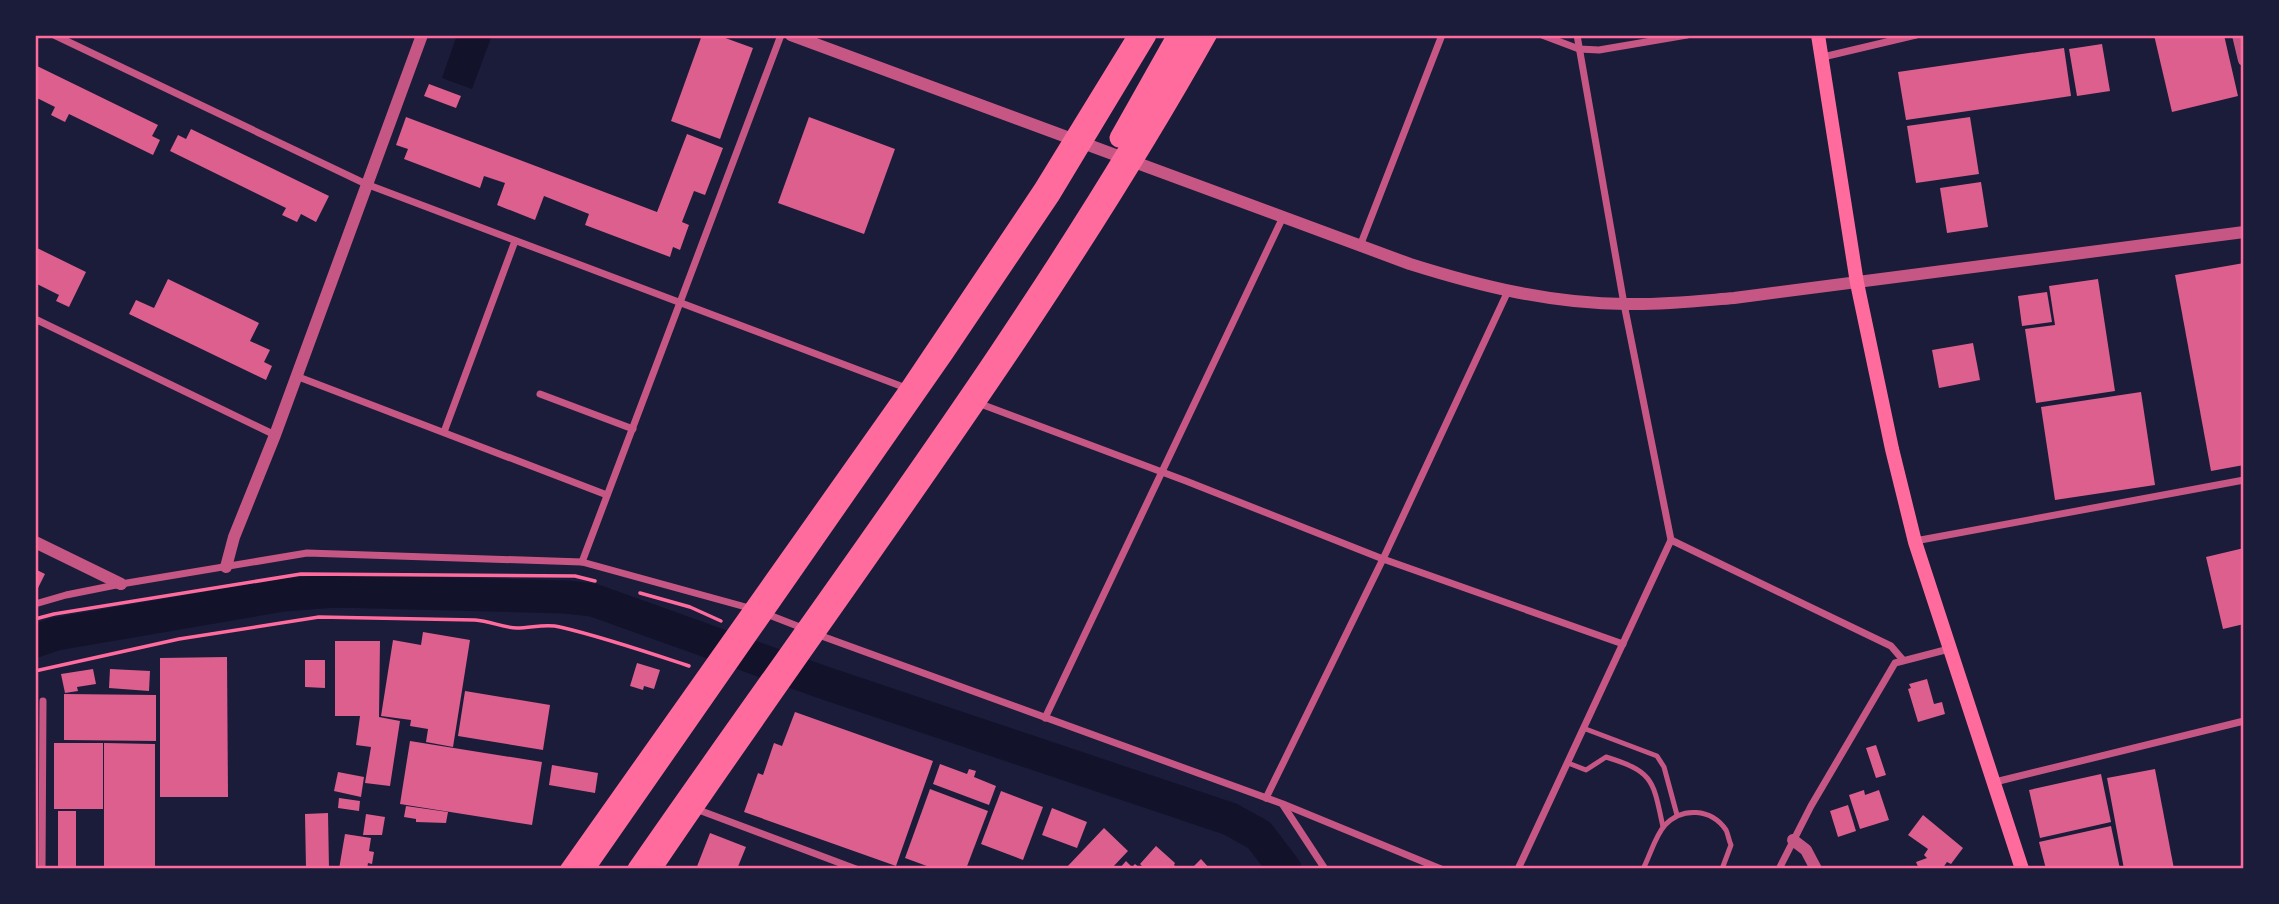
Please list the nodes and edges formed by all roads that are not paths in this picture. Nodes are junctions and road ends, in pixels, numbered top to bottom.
1 (54, 35) edge
2 (422, 35) edge
3 (781, 35) edge
4 (791, 35) edge
5 (1135, 35) edge
6 (1147, 35) edge
7 (1177, 35) edge
8 (1195, 35) edge
9 (1210, 35) edge
10 (1442, 35) edge
11 (1542, 35) edge
12 (1577, 35) edge
13 (1687, 35) edge
14 (1818, 35) edge
15 (1916, 35) edge
16 (2238, 35) edge
17 (1579, 49) junction
18 (1823, 57) junction
19 (2244, 60) edge
20 (1072, 139) junction
21 (1137, 162) junction
22 (366, 184) junction
23 (1283, 217) junction
24 (2244, 232) edge
25 (515, 241) junction
26 (1360, 246) junction
27 (1857, 283) junction
28 (1508, 291) junction
29 (681, 304) junction
30 (1624, 304) junction
31 (35, 319) edge
32 (296, 376) junction
33 (907, 388) junction
34 (540, 394) dead end
35 (978, 403) junction
36 (633, 429) junction
37 (444, 432) junction
38 (275, 435) junction
39 (1162, 472) junction
40 (910, 480) junction
41 (2244, 480) edge
42 (607, 495) junction
43 (1671, 540) junction
44 (35, 542) edge
45 (1915, 542) junction
46 (1383, 559) junction
47 (582, 562) junction
48 (226, 567) junction
49 (121, 584) junction
50 (35, 604) edge
51 (751, 608) junction
52 (818, 634) junction
53 (1623, 644) junction
54 (1949, 649) junction
55 (1903, 660) junction
56 (43, 701) dead end
57 (697, 710) junction
58 (1045, 718) junction
59 (2244, 721) edge
60 (1583, 728) junction
61 (1568, 763) junction
62 (1995, 782) junction
63 (1266, 798) junction
64 (1283, 804) junction
65 (695, 809) junction
66 (1677, 814) junction
67 (1663, 827) junction
68 (1793, 840) junction
69 (43, 869) edge
70 (568, 869) edge
71 (585, 869) edge
72 (598, 869) edge
73 (637, 869) edge
74 (655, 869) edge
75 (856, 869) edge
76 (1325, 869) edge
77 (1441, 869) edge
78 (1518, 869) edge
79 (1643, 869) edge
80 (1722, 869) edge
81 (1779, 869) edge
82 (1816, 869) edge
83 (2022, 869) edge

1 - 22 street
2 - 22 street
3 - 29 street
4 - 20 street
5 - 20 main road
6 - 57 highway
7 - 40 highway
8 - 40 highway
9 - 21 main road
10 - 26 street
11 - 17 street
12 - 17 street
13 - 17 street
14 - 18 main road
15 - 18 street
16 - 19 street
17 - 30 street
18 - 27 main road
20 - 21 street
20 - 33 main road
21 - 23 street
21 - 35 main road
22 - 25 street
22 - 32 street
23 - 26 street
23 - 39 street
24 - 27 street
25 - 29 street
25 - 37 street
26 - 28 street
27 - 30 street
27 - 45 main road
28 - 30 street
28 - 46 street
29 - 33 street
29 - 36 street
30 - 43 street
31 - 38 street
32 - 37 street
32 - 38 street
33 - 51 main road
34 - 36 street
35 - 39 street
35 - 52 main road
36 - 42 street
37 - 42 street
38 - 48 street
39 - 46 street
39 - 58 street
40 - 73 highway
41 - 45 street
42 - 47 street
43 - 53 street
43 - 55 street
44 - 49 street
45 - 54 main road
46 - 53 street
46 - 63 street
47 - 48 street
47 - 51 street
48 - 49 street
49 - 50 street
51 - 52 street
51 - 70 main road
52 - 58 street
52 - 65 main road
53 - 60 street
54 - 55 street
54 - 62 main road
55 - 68 street
56 - 69 street
57 - 71 highway
57 - 72 highway
58 - 63 street
59 - 62 street
60 - 61 street
60 - 66 lane
61 - 67 lane
61 - 78 street
62 - 83 main road
63 - 64 street
64 - 76 street
64 - 77 street
65 - 74 main road
65 - 75 street
66 - 67 lane
66 - 80 lane
67 - 79 lane
68 - 81 street
68 - 82 street

